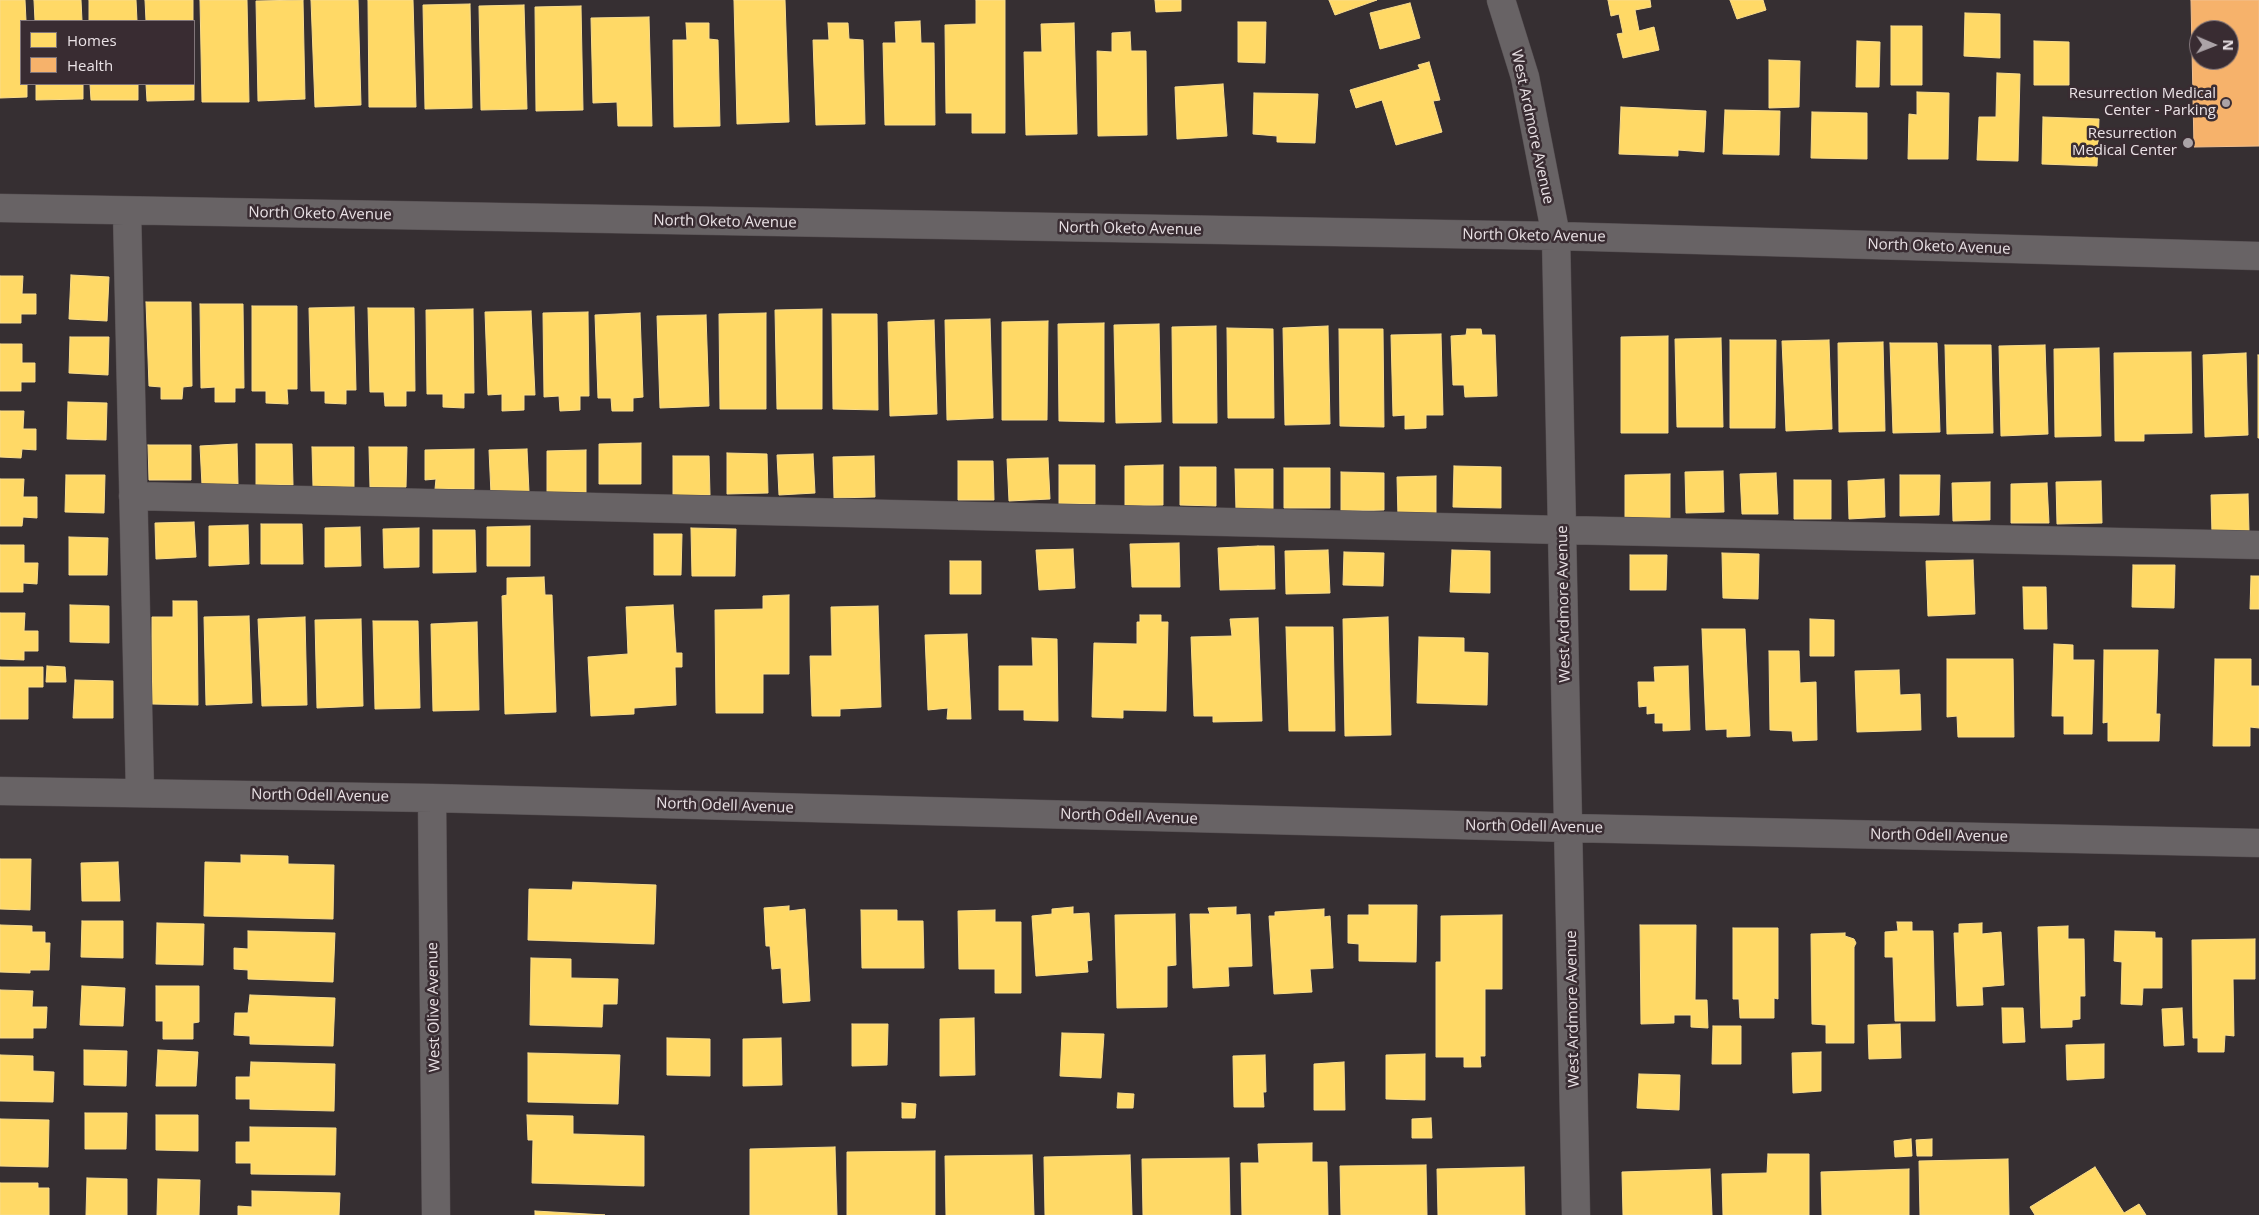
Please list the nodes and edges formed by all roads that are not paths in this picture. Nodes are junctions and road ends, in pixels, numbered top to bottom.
1 (1501, 0) edge
2 (0, 208) edge
3 (127, 211) junction
4 (1556, 236) junction
5 (2259, 256) edge
6 (133, 496) junction
7 (1563, 530) junction
8 (2259, 545) edge
9 (0, 791) edge
10 (140, 793) junction
11 (432, 798) junction
12 (1570, 828) junction
13 (2259, 842) edge
14 (436, 1215) edge
15 (1576, 1215) edge

1 - 4 street, West Ardmore Avenue
2 - 3 street, North Oketo Avenue
3 - 4 street, North Oketo Avenue
3 - 6 street
4 - 5 street, North Oketo Avenue
4 - 7 street, West Ardmore Avenue
6 - 7 street
6 - 10 street
7 - 8 street
7 - 12 street, West Ardmore Avenue
9 - 10 street, North Odell Avenue
10 - 11 street, North Odell Avenue
11 - 12 street, North Odell Avenue
11 - 14 street, West Olive Avenue
12 - 13 street, North Odell Avenue
12 - 15 street, West Ardmore Avenue

